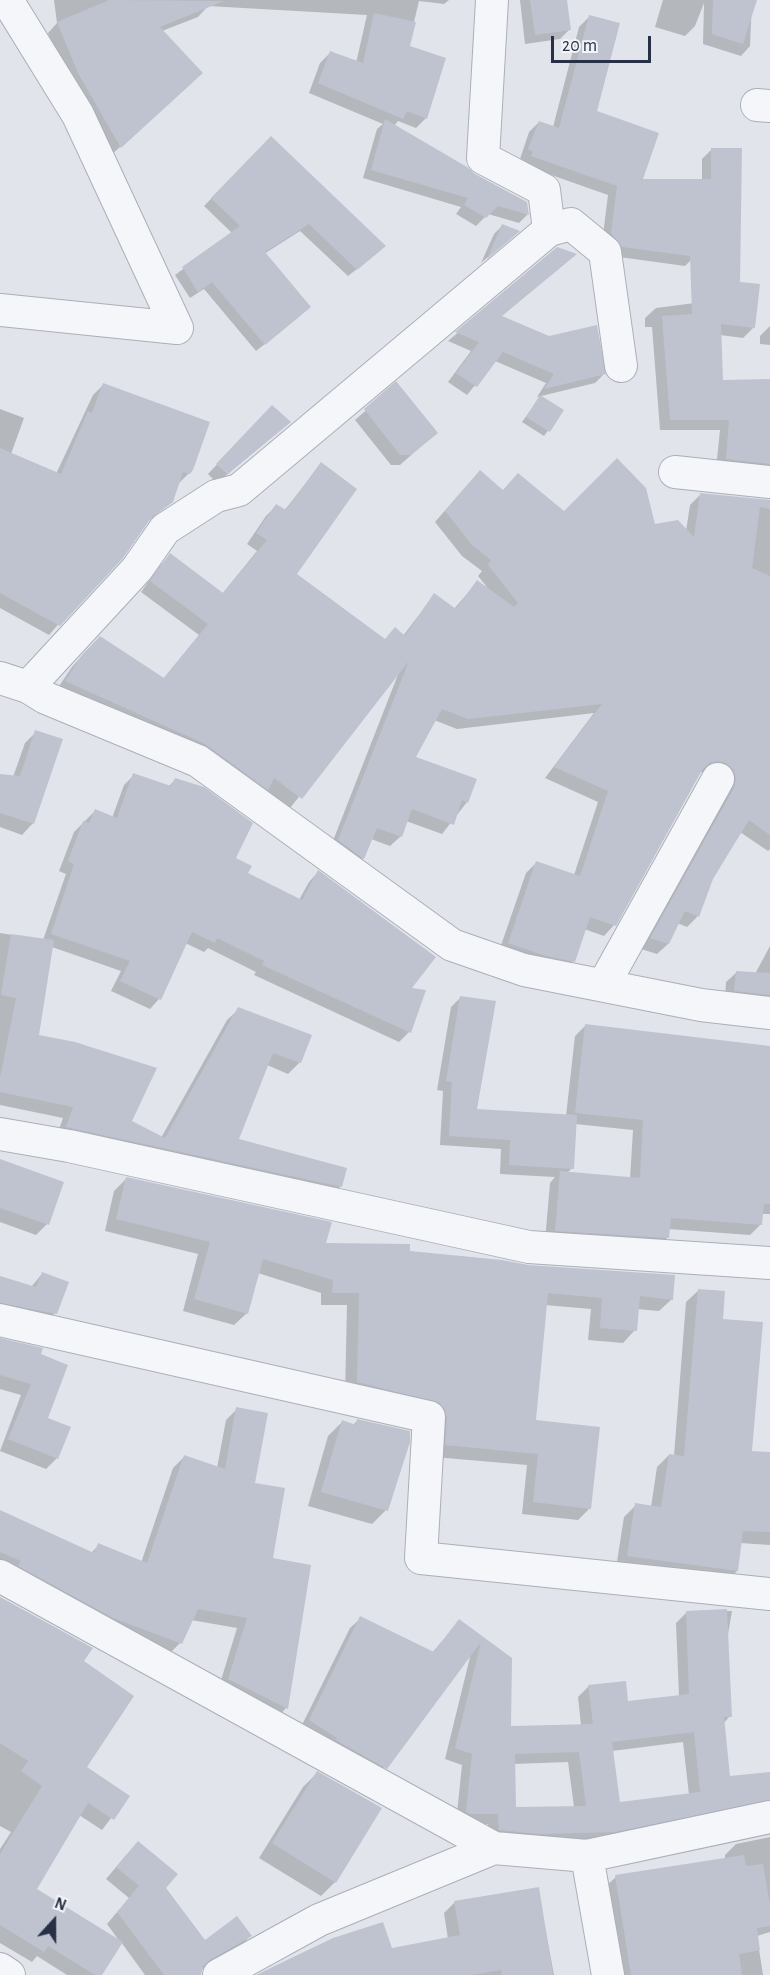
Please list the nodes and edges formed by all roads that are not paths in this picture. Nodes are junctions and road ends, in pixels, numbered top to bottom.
1 (7, 0) edge
2 (492, 0) edge
3 (549, 230) junction
4 (0, 310) edge
5 (621, 366) dead end
6 (675, 472) dead end
7 (770, 482) edge
8 (14, 683) edge
9 (718, 779) dead end
10 (604, 984) junction
11 (770, 1013) edge
12 (0, 1134) edge
13 (770, 1263) edge
14 (0, 1320) edge
15 (0, 1576) edge
16 (770, 1594) edge
17 (770, 1817) edge
18 (494, 1848) junction
19 (587, 1856) junction
20 (0, 1969) edge
21 (9, 1975) edge
22 (219, 1975) edge
23 (608, 1975) edge

1 - 4 street
2 - 3 street
3 - 5 street
3 - 8 street
6 - 7 street
8 - 10 street
9 - 10 street
10 - 11 street
12 - 13 street
14 - 16 street
15 - 18 street
17 - 19 street
18 - 19 street
18 - 22 street
19 - 23 street
20 - 21 street

